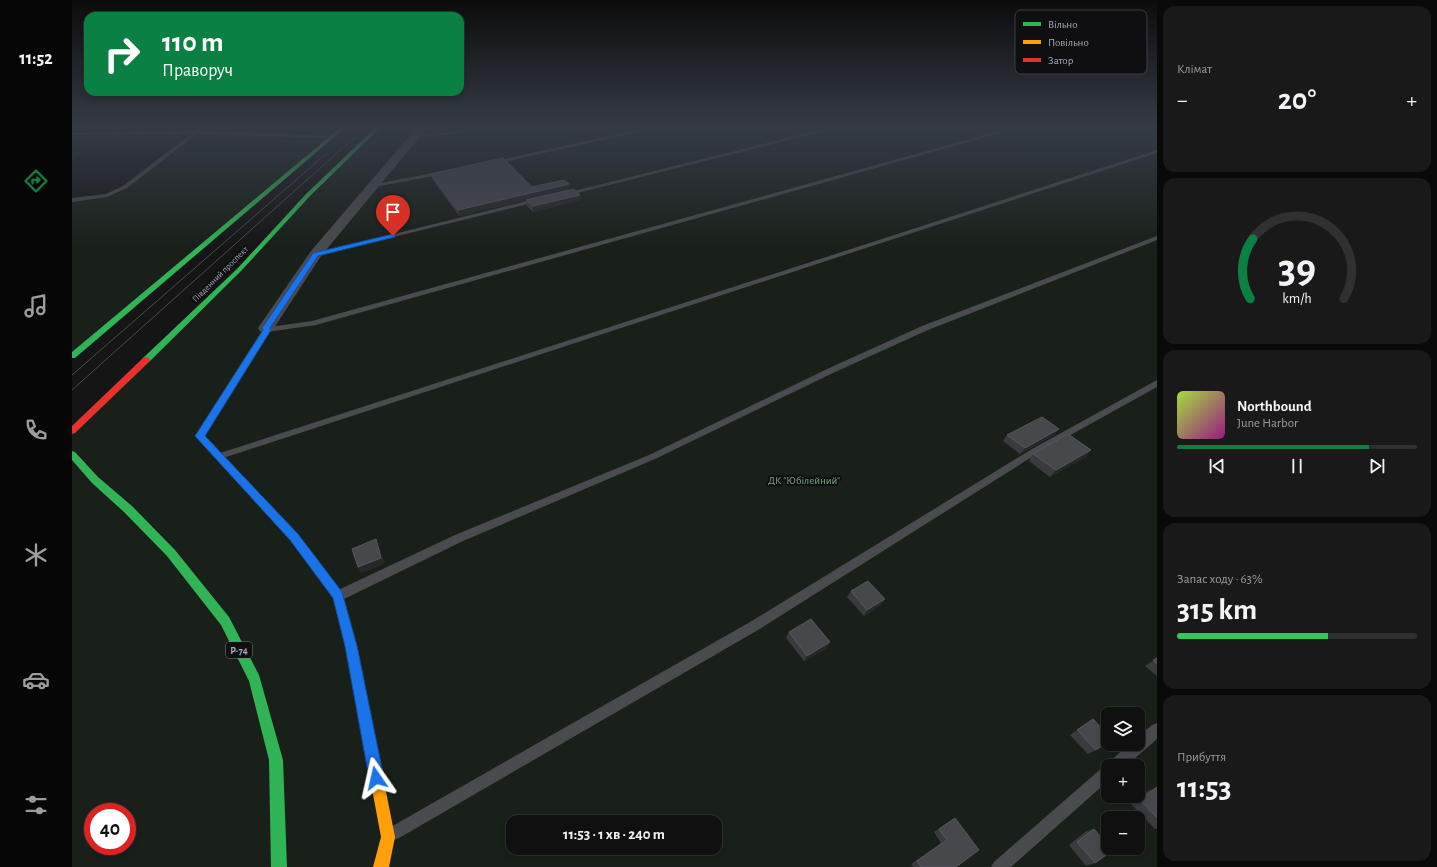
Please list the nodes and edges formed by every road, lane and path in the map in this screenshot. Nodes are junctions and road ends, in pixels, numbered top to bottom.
1 (151, 167) edge
2 (297, 167) edge
3 (337, 167) edge
4 (389, 167) edge
5 (674, 167) edge
6 (874, 167) edge
7 (1104, 167) edge
8 (446, 172) edge
9 (374, 185) junction
10 (562, 195) edge
11 (547, 198) edge
12 (72, 200) edge
13 (1157, 238) edge
14 (316, 254) junction
15 (267, 329) junction
16 (72, 356) edge
17 (1157, 383) edge
18 (72, 431) edge
19 (72, 454) edge
20 (220, 456) junction
21 (338, 596) junction
22 (1157, 730) edge
23 (1124, 759) edge
24 (1101, 778) edge
25 (388, 837) junction
26 (280, 867) edge
27 (381, 867) edge
28 (998, 867) edge

1 - 12 lane
2 - 16 main road
3 - 18 main road, Південний проспект
4 - 9 street
5 - 10 lane
6 - 15 lane
7 - 20 lane
8 - 9 lane
9 - 14 street
11 - 14 lane
13 - 21 lane
14 - 15 street
15 - 20 main road
17 - 25 lane
19 - 26 main road, Р-74
20 - 21 main road
21 - 25 main road
22 - 23 lane
24 - 28 lane
25 - 27 main road

